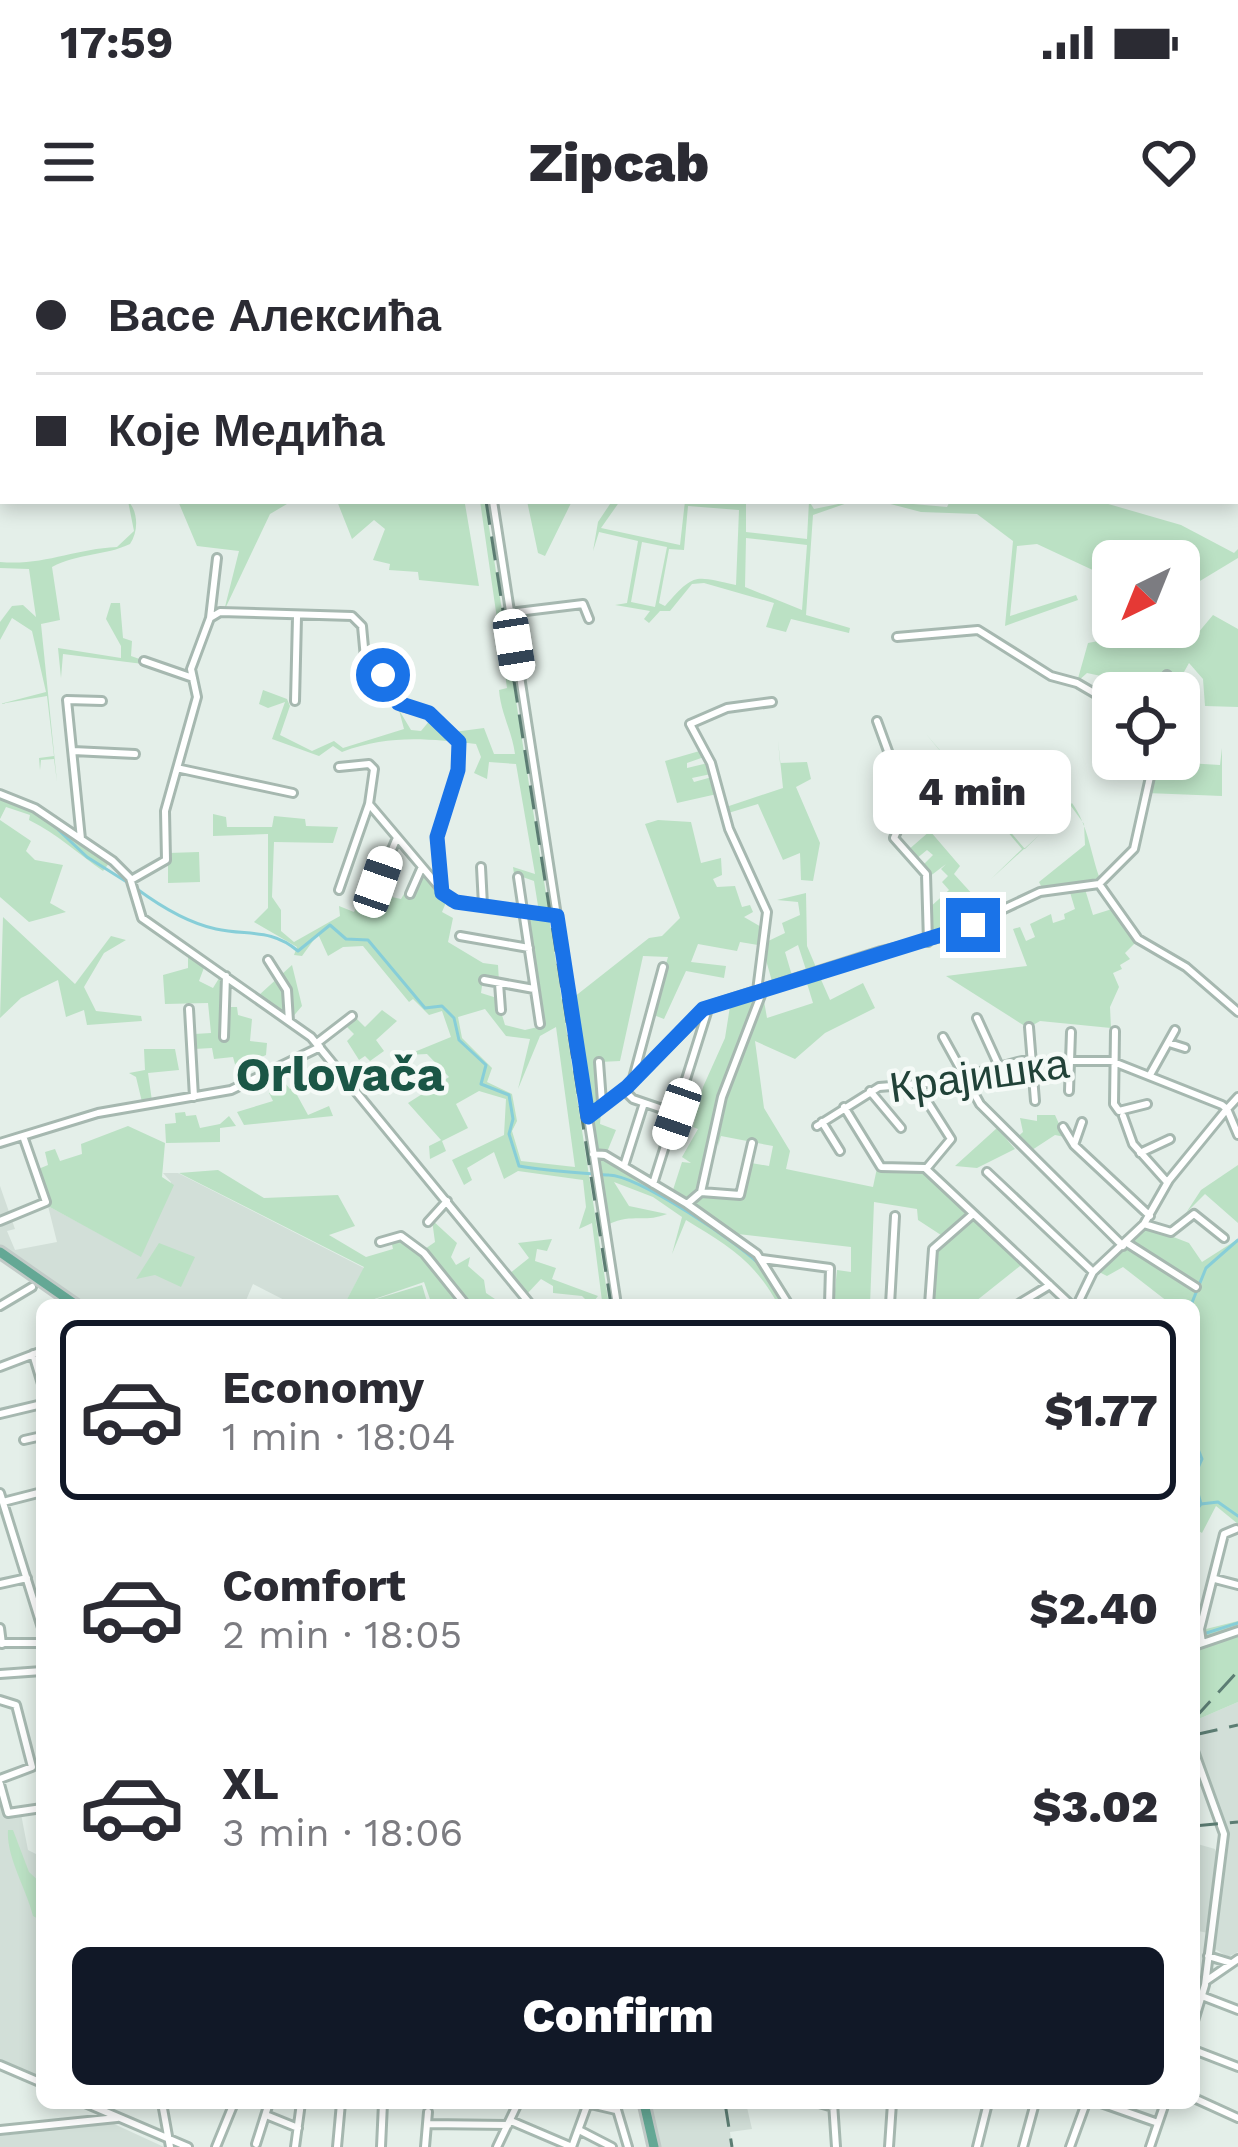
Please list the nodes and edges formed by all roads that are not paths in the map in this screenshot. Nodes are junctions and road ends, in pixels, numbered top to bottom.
1 (493, 504) edge
2 (217, 558) dead end
3 (509, 613) junction
4 (297, 616) junction
5 (210, 618) junction
6 (589, 619) dead end
7 (897, 638) dead end
8 (144, 661) dead end
9 (402, 664) dead end
10 (377, 672) junction
11 (193, 678) junction
12 (1092, 692) edge
13 (102, 701) dead end
14 (295, 701) dead end
15 (772, 702) dead end
16 (877, 721) dead end
17 (73, 751) junction
18 (135, 754) dead end
19 (338, 766) dead end
20 (181, 769) junction
21 (1149, 780) edge
22 (292, 793) dead end
23 (0, 794) edge
24 (369, 804) junction
25 (81, 839) junction
26 (396, 840) junction
27 (481, 868) dead end
28 (421, 869) junction
29 (518, 877) dead end
30 (131, 881) junction
31 (1099, 884) junction
32 (339, 890) dead end
33 (442, 893) junction
34 (410, 894) dead end
35 (372, 896) dead end
36 (483, 905) junction
37 (523, 911) junction
38 (557, 916) junction
39 (460, 936) dead end
40 (928, 942) junction
41 (529, 948) junction
42 (268, 960) dead end
43 (663, 967) dead end
44 (226, 976) junction
45 (484, 980) dead end
46 (500, 983) junction
47 (535, 989) junction
48 (760, 991) junction
49 (709, 1006) junction
50 (190, 1009) dead end
51 (501, 1010) dead end
52 (1238, 1012) edge
53 (352, 1016) dead end
54 (977, 1018) dead end
55 (289, 1021) junction
56 (540, 1024) dead end
57 (1029, 1027) dead end
58 (1175, 1030) dead end
59 (1115, 1031) dead end
60 (1071, 1032) dead end
61 (224, 1037) dead end
62 (944, 1037) dead end
63 (1168, 1043) junction
64 (319, 1045) junction
65 (1185, 1048) dead end
66 (1069, 1060) junction
67 (1031, 1061) junction
68 (1114, 1061) junction
69 (599, 1062) dead end
70 (998, 1064) junction
71 (1150, 1073) junction
72 (962, 1075) junction
73 (632, 1082) junction
74 (923, 1084) junction
75 (623, 1089) junction
76 (875, 1091) junction
77 (1070, 1091) dead end
78 (194, 1097) junction
79 (1238, 1097) edge
80 (1035, 1101) dead end
81 (602, 1102) junction
82 (644, 1103) junction
83 (1147, 1104) dead end
84 (844, 1107) junction
85 (1227, 1109) junction
86 (1121, 1113) junction
87 (677, 1114) junction
88 (588, 1117) junction
89 (1082, 1122) dead end
90 (1063, 1127) dead end
91 (901, 1129) dead end
92 (1238, 1135) edge
93 (23, 1136) junction
94 (1170, 1139) dead end
95 (0, 1143) edge
96 (752, 1143) dead end
97 (1074, 1145) junction
98 (840, 1150) dead end
99 (1140, 1153) junction
100 (593, 1154) junction
101 (624, 1166) junction
102 (926, 1168) junction
103 (987, 1172) dead end
104 (1168, 1182) junction
105 (653, 1184) junction
106 (701, 1192) junction
107 (446, 1202) junction
108 (687, 1204) junction
109 (973, 1214) junction
110 (895, 1216) dead end
111 (1150, 1216) junction
112 (0, 1221) edge
113 (428, 1222) dead end
114 (1144, 1224) junction
115 (1224, 1238) dead end
116 (380, 1242) dead end
117 (1125, 1245) junction
118 (0, 1252) edge
119 (762, 1259) junction
120 (1093, 1272) junction
121 (1050, 1285) junction
122 (32, 1287) dead end
123 (1196, 1287) dead end
124 (67, 1299) edge
125 (461, 1299) edge
126 (526, 1299) edge
127 (616, 1299) edge
128 (785, 1299) edge
129 (829, 1299) edge
130 (890, 1299) edge
131 (929, 1299) edge
132 (1027, 1299) edge
133 (1067, 1299) edge
134 (1077, 1299) edge
135 (0, 1306) edge
136 (36, 1354) edge
137 (0, 1366) edge
138 (36, 1405) edge
139 (0, 1414) edge
140 (36, 1437) edge
141 (24, 1440) dead end
142 (0, 1492) edge
143 (36, 1494) edge
144 (3, 1502) junction
145 (10, 1526) junction
146 (0, 1527) edge
147 (1236, 1528) edge
148 (27, 1578) junction
149 (1215, 1579) junction
150 (0, 1584) edge
151 (1238, 1585) edge
152 (36, 1608) edge
153 (0, 1628) edge
154 (1238, 1631) edge
155 (1200, 1636) edge
156 (1200, 1640) edge
157 (1, 1643) edge
158 (36, 1643) edge
159 (36, 1671) edge
160 (0, 1674) edge
161 (0, 1700) edge
162 (1200, 1768) edge
163 (0, 1781) edge
164 (36, 1809) edge
165 (1208, 1956) junction
166 (1234, 1961) edge
167 (1204, 1985) junction
168 (1200, 1991) edge
169 (1200, 1995) edge
170 (1238, 2010) edge
171 (1200, 2052) edge
172 (0, 2065) edge
173 (1238, 2067) edge
174 (36, 2080) edge
175 (1200, 2101) edge
176 (98, 2109) edge
177 (163, 2109) edge
178 (232, 2109) edge
179 (267, 2109) edge
180 (300, 2109) edge
181 (340, 2109) edge
182 (383, 2109) edge
183 (515, 2109) edge
184 (585, 2109) edge
185 (617, 2109) edge
186 (645, 2109) edge
187 (833, 2109) edge
188 (892, 2109) edge
189 (986, 2109) edge
190 (1033, 2109) edge
191 (1084, 2109) edge
192 (1119, 2109) edge
193 (1163, 2109) edge
194 (428, 2112) dead end
195 (266, 2115) junction
196 (117, 2118) junction
197 (1238, 2118) edge
198 (1158, 2122) junction
199 (509, 2123) junction
200 (427, 2124) junction
201 (298, 2128) junction
202 (0, 2129) edge
203 (579, 2130) junction
204 (170, 2143) edge
205 (256, 2144) dead end
206 (550, 2144) edge
207 (627, 2146) edge
208 (188, 2147) edge
209 (216, 2147) edge
210 (295, 2147) edge
211 (337, 2147) edge
212 (382, 2147) edge
213 (425, 2147) edge
214 (496, 2147) edge
215 (568, 2147) edge
216 (612, 2147) edge
217 (653, 2147) edge
218 (836, 2147) edge
219 (889, 2147) edge
220 (977, 2147) edge
221 (1023, 2147) edge
222 (1070, 2147) edge
223 (1150, 2147) edge

1 - 3 street
2 - 5 street
3 - 6 street
3 - 38 street
4 - 5 street
4 - 10 street
4 - 14 street
5 - 11 street
7 - 12 street
8 - 11 street
9 - 10 street
10 - 33 street
11 - 20 street
13 - 17 street
15 - 48 street
16 - 40 street
17 - 18 street
17 - 25 street
19 - 24 street
20 - 22 street
20 - 30 street
21 - 31 street
23 - 25 street
24 - 26 street
24 - 32 street
25 - 30 street
26 - 28 street
26 - 35 street
27 - 36 street
28 - 33 street
28 - 34 street
29 - 37 street
30 - 44 street
31 - 40 street
31 - 52 street
33 - 36 street
36 - 37 street
37 - 38 street
37 - 41 street
38 - 88 street
39 - 41 street
40 - 48 street
41 - 47 street
42 - 55 street
43 - 73 street
44 - 55 street
44 - 61 street
45 - 46 street
46 - 47 street
46 - 51 street
47 - 56 street
48 - 49 street
48 - 106 street
49 - 73 street
49 - 87 street
50 - 78 street
53 - 64 street
54 - 70 street
55 - 64 street
57 - 67 street
58 - 63 street
59 - 68 street
60 - 66 street
62 - 72 street
63 - 65 street
63 - 71 street
64 - 78 street
64 - 107 street
66 - 67 street, Крајишка
66 - 68 street, Крајишка
66 - 77 street
67 - 70 street, Крајишка
67 - 80 street
68 - 71 street, Крајишка
68 - 86 street
69 - 81 street
70 - 72 street, Крајишка
71 - 85 street, Крајишка
72 - 74 street, Крајишка
72 - 117 street
73 - 75 street
74 - 76 street, Крајишка
74 - 102 street
75 - 81 street
75 - 82 street
76 - 84 street, Крајишка
76 - 91 street
78 - 93 street
79 - 85 street
81 - 88 street
82 - 87 street
82 - 101 street
83 - 86 street
84 - 98 street, Крајишка
84 - 102 street
85 - 92 street
85 - 104 street
86 - 99 street
87 - 105 street
88 - 100 street
89 - 97 street
90 - 97 street
93 - 95 street
93 - 112 street
94 - 99 street
96 - 106 street
97 - 111 street
99 - 104 street
100 - 101 street
100 - 127 street
101 - 105 street
102 - 109 street
103 - 120 street
104 - 111 street
105 - 108 street
106 - 108 street
107 - 113 street
107 - 126 street
108 - 119 street
109 - 121 street
109 - 131 street
110 - 130 street
111 - 114 street
114 - 115 street
114 - 117 street
116 - 125 street
117 - 120 street
117 - 123 street
118 - 124 main road
119 - 128 street
119 - 129 street
120 - 134 street
121 - 132 street
121 - 133 street
122 - 135 street
136 - 137 street
138 - 139 street
140 - 141 street
142 - 144 street
143 - 144 street
144 - 145 street
145 - 146 street
145 - 148 street
147 - 149 street
148 - 150 street
148 - 152 street
149 - 151 street
149 - 155 street
153 - 157 street
154 - 156 street
157 - 158 street
159 - 160 street
161 - 163 street
162 - 165 street
163 - 164 street
165 - 166 street
165 - 167 street
166 - 167 street
167 - 168 street
169 - 170 street
171 - 173 street
172 - 174 street
175 - 197 street
176 - 196 street
177 - 204 street
178 - 209 street
179 - 195 street
180 - 201 street
181 - 211 street
182 - 212 street
183 - 199 street
184 - 203 street
185 - 207 street
186 - 217 main road
187 - 218 street
188 - 219 street
189 - 220 street
190 - 221 street
191 - 222 street
192 - 198 street
193 - 198 street
194 - 200 street
195 - 201 street
195 - 205 street
196 - 202 street
196 - 204 street
198 - 223 street
199 - 200 street
199 - 206 street
199 - 214 street
200 - 213 street
201 - 210 street
203 - 215 street
203 - 216 street
204 - 208 street
206 - 215 street

